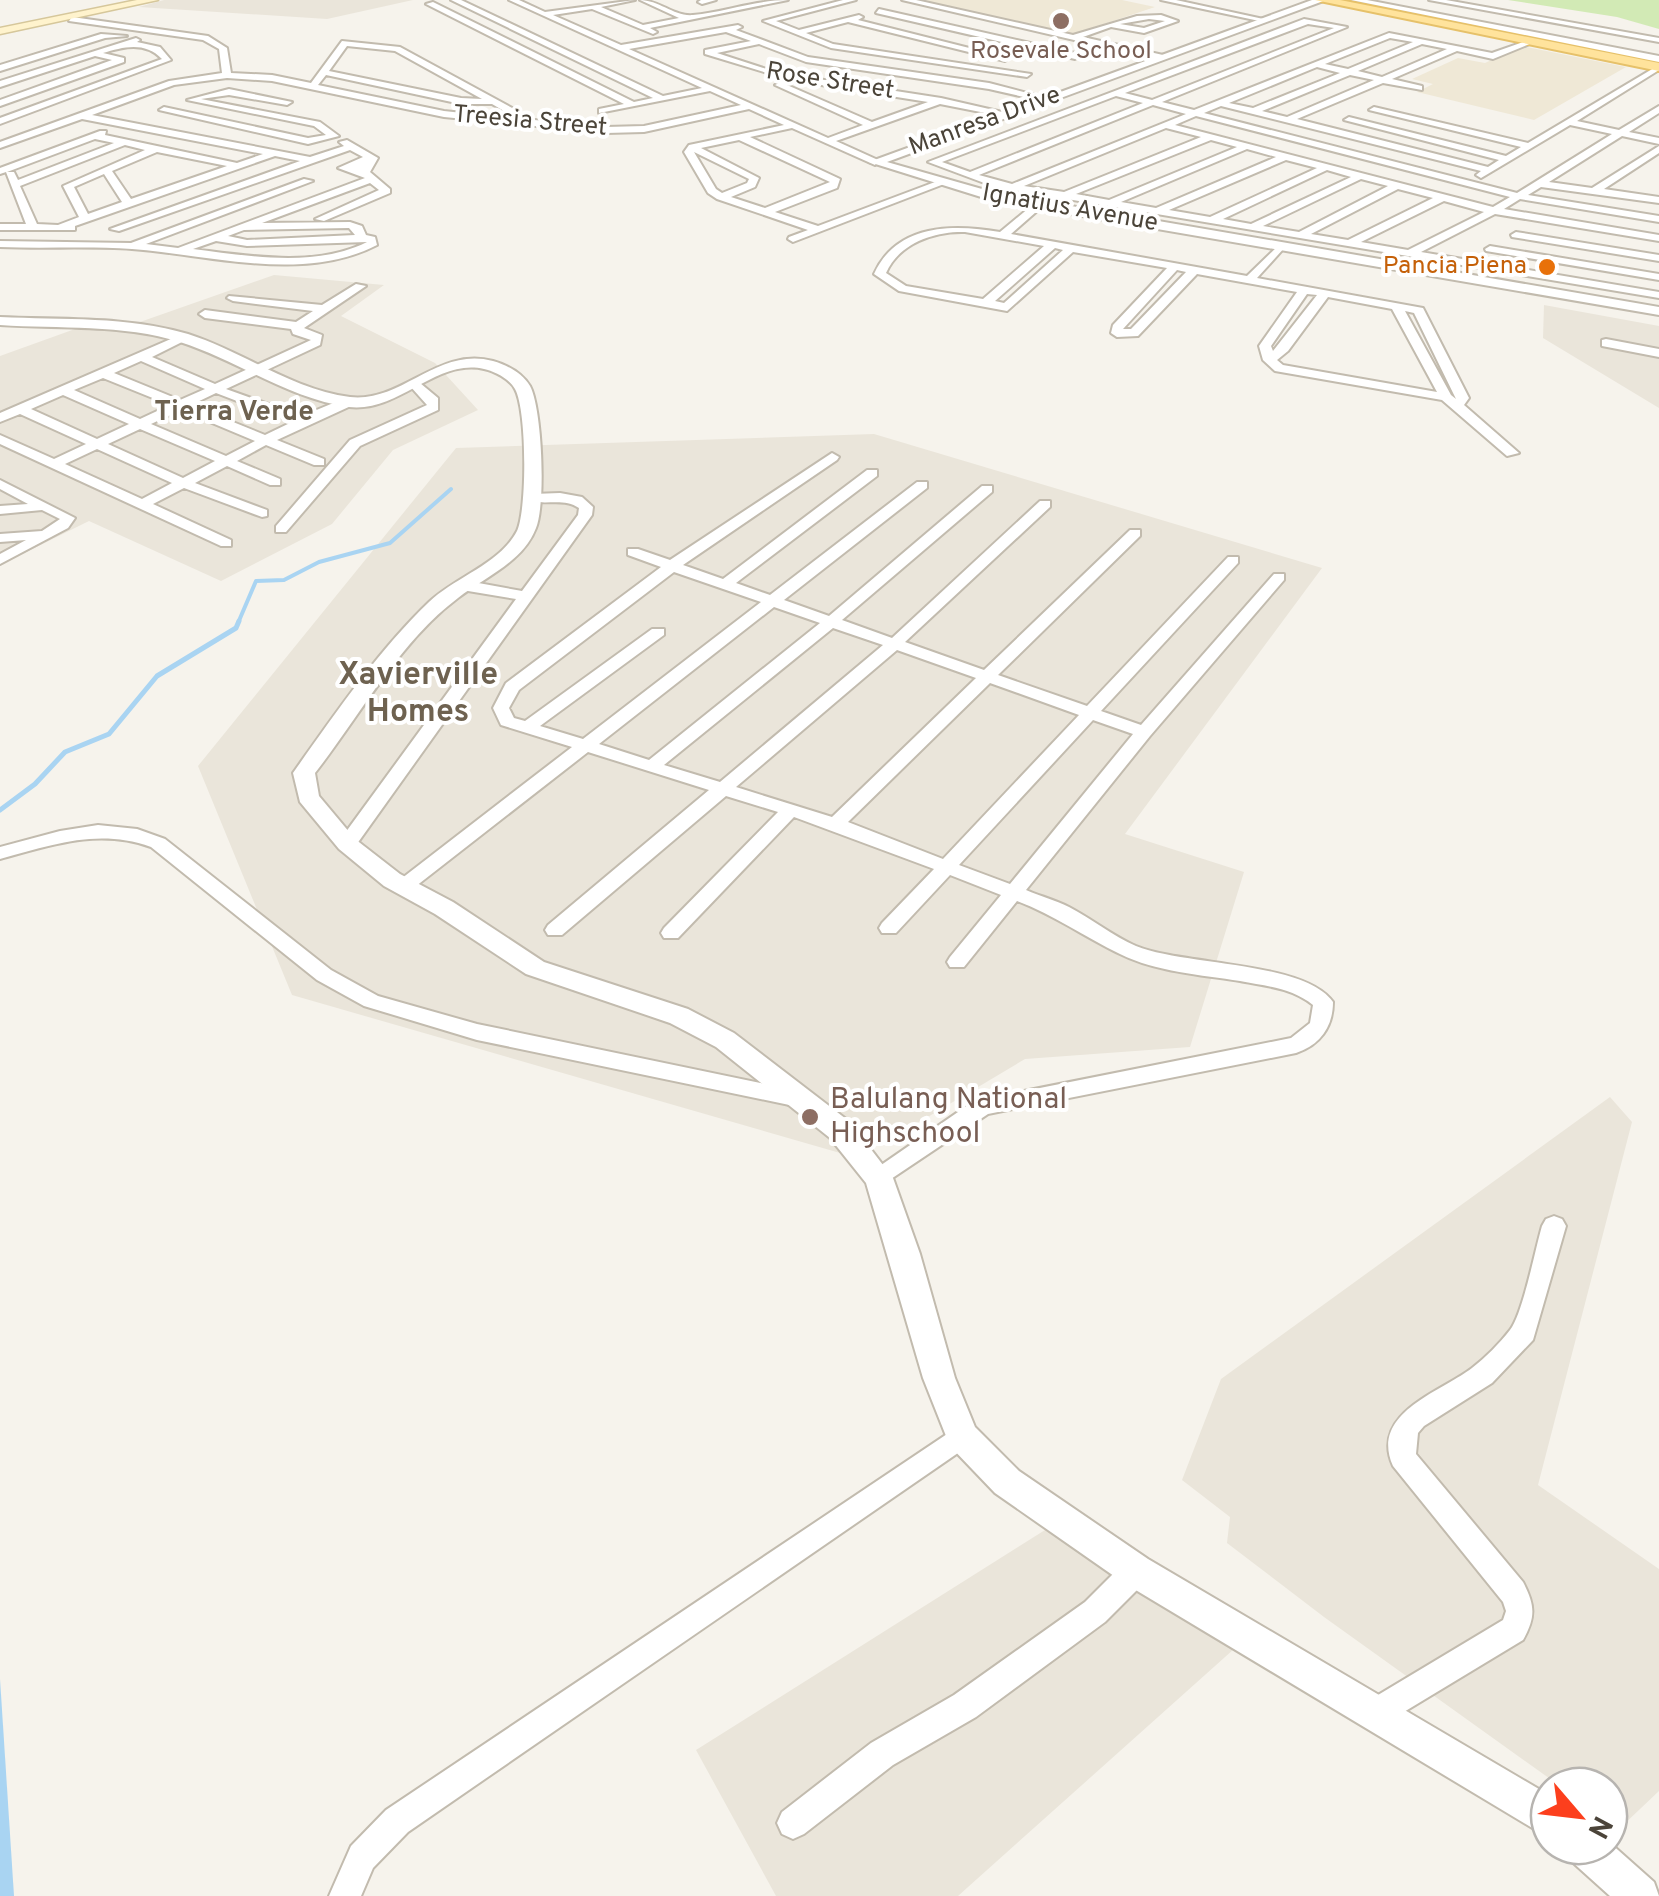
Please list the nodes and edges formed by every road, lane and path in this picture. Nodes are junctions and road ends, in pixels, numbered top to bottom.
1 (153, 0) edge
2 (353, 0) edge
3 (384, 0) edge
4 (443, 0) edge
5 (455, 0) edge
6 (512, 0) edge
7 (631, 0) edge
8 (644, 0) edge
9 (712, 0) edge
10 (784, 0) edge
11 (852, 0) edge
12 (907, 0) edge
13 (1165, 0) edge
14 (1321, 0) edge
15 (1355, 0) edge
16 (1433, 0) edge
17 (1252, 3) dead end
18 (594, 7) junction
19 (878, 11) junction
20 (727, 12) junction
21 (1227, 13) junction
22 (92, 14) junction
23 (543, 14) junction
24 (72, 19) junction
25 (688, 19) junction
26 (849, 20) junction
27 (1264, 20) junction
28 (768, 21) junction
29 (118, 25) junction
30 (1112, 25) junction
31 (643, 27) junction
32 (476, 28) junction
33 (728, 28) junction
34 (165, 30) junction
35 (464, 30) dead end
36 (581, 31) junction
37 (0, 32) edge
38 (798, 33) junction
39 (566, 34) dead end
40 (550, 36) dead end
41 (854, 36) dead end
42 (140, 38) junction
43 (1073, 38) junction
44 (536, 39) junction
45 (669, 39) junction
46 (1659, 40) edge
47 (1529, 41) junction
48 (757, 42) junction
49 (820, 42) junction
50 (1222, 42) dead end
51 (1421, 42) junction
52 (127, 43) junction
53 (1240, 46) junction
54 (619, 48) junction
55 (1455, 48) junction
56 (337, 53) junction
57 (94, 54) junction
58 (1278, 55) junction
59 (364, 57) dead end
60 (1160, 57) junction
61 (1659, 59) edge
62 (1059, 62) dead end
63 (1317, 64) junction
64 (160, 65) junction
65 (1658, 67) edge
66 (178, 68) dead end
67 (980, 68) junction
68 (1043, 68) dead end
69 (0, 71) edge
70 (322, 72) junction
71 (1349, 72) junction
72 (1026, 74) junction
73 (226, 75) junction
74 (16, 78) junction
75 (800, 78) junction
76 (1382, 79) junction
77 (0, 84) edge
78 (299, 84) junction
79 (1632, 84) junction
80 (314, 86) junction
81 (1646, 86) dead end
82 (996, 87) junction
83 (709, 89) junction
84 (1114, 93) junction
85 (1404, 97) dead end
86 (663, 99) junction
87 (191, 100) junction
88 (947, 100) junction
89 (1046, 100) junction
90 (495, 101) junction
91 (287, 102) junction
92 (0, 103) edge
93 (1154, 103) junction
94 (1220, 103) junction
95 (1389, 103) dead end
96 (634, 105) junction
97 (747, 107) junction
98 (1659, 108) edge
99 (1374, 110) junction
100 (602, 111) dead end
101 (1254, 111) junction
102 (1194, 113) junction
103 (1006, 114) junction
104 (80, 116) junction
105 (192, 117) junction
106 (278, 117) junction
107 (0, 120) edge
108 (1290, 120) junction
109 (1349, 120) junction
110 (529, 121) junction
111 (1570, 122) junction
112 (128, 123) junction
113 (1166, 125) junction
114 (790, 126) junction
115 (872, 126) junction
116 (248, 128) junction
117 (161, 129) junction
118 (1328, 129) junction
119 (0, 130) edge
120 (1621, 132) junction
121 (27, 136) junction
122 (94, 136) junction
123 (334, 136) junction
124 (739, 136) junction
125 (1210, 136) junction
126 (1659, 140) edge
127 (1303, 141) junction
128 (124, 142) junction
129 (825, 142) junction
130 (0, 145) edge
131 (1526, 145) junction
132 (352, 146) junction
133 (1247, 146) junction
134 (692, 147) junction
135 (155, 149) junction
136 (1659, 149) edge
137 (274, 154) junction
138 (1351, 154) junction
139 (1286, 156) junction
140 (371, 157) junction
141 (1508, 159) junction
142 (310, 161) junction
143 (874, 162) junction
144 (238, 166) junction
145 (1325, 166) junction
146 (3, 170) edge
147 (106, 170) junction
148 (1490, 170) junction
149 (274, 174) junction
150 (368, 175) junction
151 (970, 175) junction
152 (1360, 176) junction
153 (308, 181) junction
154 (1537, 182) junction
155 (1467, 183) junction
156 (940, 184) junction
157 (15, 185) junction
158 (1396, 186) junction
159 (1013, 187) junction
160 (342, 189) junction
161 (1594, 191) junction
162 (1064, 196) junction
163 (1518, 196) junction
164 (720, 197) junction
165 (1442, 198) junction
166 (1656, 198) edge
167 (128, 203) junction
168 (1110, 203) junction
169 (1038, 205) junction
170 (1158, 211) junction
171 (1494, 211) junction
172 (764, 212) junction
173 (84, 219) junction
174 (1214, 219) junction
175 (1659, 219) edge
176 (1541, 220) junction
177 (306, 224) junction
178 (0, 227) edge
179 (33, 227) junction
180 (245, 227) junction
181 (1252, 227) junction
182 (58, 228) junction
183 (115, 229) junction
184 (816, 229) junction
185 (168, 231) junction
186 (1300, 235) junction
187 (1516, 235) junction
188 (1002, 236) junction
189 (216, 238) junction
190 (362, 238) junction
191 (1659, 238) edge
192 (793, 239) dead end
193 (279, 242) junction
194 (1350, 243) junction
195 (0, 244) edge
196 (1052, 244) junction
197 (131, 246) junction
198 (1280, 246) junction
199 (1071, 248) junction
200 (1490, 249) junction
201 (176, 252) junction
202 (1410, 253) junction
203 (272, 258) junction
204 (1659, 258) edge
205 (1468, 263) junction
206 (1174, 266) junction
207 (1194, 270) junction
208 (1659, 277) edge
209 (1248, 280) junction
210 (360, 286) dead end
211 (1304, 290) junction
212 (1324, 294) junction
213 (1659, 296) edge
214 (233, 298) dead end
215 (990, 300) junction
216 (1396, 306) junction
217 (325, 309) junction
218 (1659, 311) edge
219 (205, 314) dead end
220 (0, 322) edge
221 (298, 326) junction
222 (184, 338) junction
223 (1606, 343) dead end
224 (1659, 353) edge
225 (140, 356) junction
226 (1269, 360) junction
227 (257, 369) junction
228 (102, 374) junction
229 (416, 386) junction
230 (216, 388) junction
231 (62, 390) junction
232 (1452, 401) junction
233 (348, 402) junction
234 (177, 405) junction
235 (19, 409) junction
236 (0, 418) edge
237 (303, 420) junction
238 (139, 424) junction
239 (1, 440) edge
240 (264, 442) junction
241 (99, 445) junction
242 (1512, 452) dead end
243 (832, 457) dead end
244 (226, 462) junction
245 (319, 462) dead end
246 (54, 464) junction
247 (872, 473) dead end
248 (275, 482) dead end
249 (0, 484) edge
250 (185, 484) junction
251 (922, 485) dead end
252 (988, 489) dead end
253 (533, 498) junction
254 (142, 504) junction
255 (1044, 504) dead end
256 (39, 506) junction
257 (0, 510) edge
258 (262, 514) dead end
259 (281, 529) dead end
260 (47, 533) junction
261 (1135, 533) dead end
262 (0, 538) edge
263 (226, 543) dead end
264 (633, 552) dead end
265 (0, 560) edge
266 (1233, 560) dead end
267 (674, 564) junction
268 (1279, 577) dead end
269 (727, 583) junction
270 (462, 585) junction
271 (527, 596) junction
272 (774, 600) junction
273 (831, 622) junction
274 (658, 632) dead end
275 (893, 645) junction
276 (988, 678) junction
277 (1087, 714) junction
278 (526, 728) junction
279 (1144, 732) junction
280 (587, 746) junction
281 (653, 765) junction
282 (722, 788) junction
283 (791, 810) junction
284 (835, 824) junction
285 (347, 844) junction
286 (0, 853) edge
287 (946, 867) junction
288 (404, 886) junction
289 (1014, 892) junction
290 (889, 928) dead end
291 (554, 930) dead end
292 (672, 933) dead end
293 (957, 962) dead end
294 (801, 1099) junction
295 (880, 1178) junction
296 (1554, 1226) dead end
297 (962, 1436) junction
298 (1136, 1571) junction
299 (1379, 1712) junction
300 (1529, 1806) edge
301 (793, 1823) dead end
302 (1606, 1866) edge
303 (345, 1896) edge
304 (1640, 1896) edge

1 - 22 main road
2 - 3 street
4 - 32 street
5 - 44 street
6 - 23 street, Ignatius Avenue
7 - 18 street
8 - 25 street
9 - 20 street
10 - 20 street
11 - 28 street
12 - 19 street
12 - 43 street
13 - 21 street
14 - 27 street, Manresa Drive
14 - 47 main road
15 - 61 street
16 - 46 street
17 - 21 street
18 - 23 street
18 - 31 street
19 - 26 street
19 - 62 street
20 - 25 street
21 - 27 street
22 - 24 main road
22 - 29 street
23 - 36 street, Ignatius Avenue
24 - 29 street
24 - 37 main road
25 - 31 street
26 - 38 street
26 - 67 street
27 - 60 street, Manresa Drive
28 - 33 street
28 - 38 street
29 - 34 street
30 - 30 street
30 - 43 street
31 - 45 street
32 - 35 street
32 - 96 street
33 - 45 street
33 - 48 street
34 - 42 street
34 - 73 street
36 - 39 street
36 - 54 street, Ignatius Avenue
38 - 49 street
40 - 44 street
41 - 49 street
42 - 52 street
42 - 69 street
43 - 60 street
44 - 86 street
45 - 54 street
47 - 55 street
47 - 65 main road
48 - 75 street, Rose Street
48 - 82 street
49 - 67 street
50 - 53 street
51 - 55 street
51 - 63 street
51 - 71 street
52 - 57 street
52 - 64 street
53 - 58 street
53 - 58 street
53 - 84 street
54 - 83 street, Ignatius Avenue
55 - 76 street
56 - 59 street
56 - 70 street
56 - 90 street
57 - 74 street
57 - 92 street
58 - 63 street
58 - 93 street
60 - 89 street, Manresa Drive
63 - 71 street
63 - 94 street
64 - 66 street
64 - 107 street
65 - 79 street
67 - 72 street
68 - 72 street
69 - 74 street
70 - 80 street
70 - 90 street
71 - 76 street
71 - 101 street
72 - 82 street
73 - 78 street, Treesia Street
73 - 104 street, Treesia Street
74 - 77 street
75 - 88 street, Rose Street
75 - 115 street
76 - 85 street
76 - 108 street
78 - 80 street, Treesia Street
78 - 91 street
79 - 81 street
79 - 111 street
80 - 110 street, Treesia Street
82 - 89 street
83 - 86 street
83 - 97 street, Ignatius Avenue
84 - 93 street
84 - 151 street
86 - 96 street
87 - 91 street
87 - 105 street
87 - 106 street
88 - 103 street, Rose Street
88 - 115 street
89 - 103 street, Manresa Drive
90 - 110 street
91 - 106 street
93 - 102 street
93 - 151 street
94 - 101 street
94 - 102 street
95 - 99 street
96 - 100 street
97 - 110 street, Treesia Street
97 - 114 street, Ignatius Avenue
98 - 120 street
99 - 109 street
99 - 131 street
101 - 108 street
102 - 113 street
102 - 127 street
103 - 143 street, Manresa Drive
104 - 112 street
104 - 121 street, Treesia Street
105 - 116 street
105 - 117 street
106 - 116 street
106 - 123 street
108 - 118 street
109 - 118 street
109 - 141 street
111 - 120 street
111 - 131 street
112 - 117 street
112 - 122 street
113 - 125 street
113 - 159 street
114 - 124 street
114 - 129 street, Ignatius Avenue
115 - 129 street
116 - 123 street
117 - 137 street
118 - 127 street
118 - 148 street
119 - 121 street
120 - 126 street
120 - 154 street
121 - 130 street, Treesia Street
122 - 128 street
122 - 146 street
123 - 132 street
124 - 134 street
124 - 172 street
125 - 133 street
125 - 162 street
127 - 138 street
128 - 135 street
128 - 157 street
129 - 143 street, Ignatius Avenue
131 - 141 street
132 - 140 street
132 - 142 street
133 - 139 street
133 - 168 street
134 - 164 street
134 - 164 street
135 - 144 street
135 - 147 street
136 - 161 street
137 - 142 street
137 - 144 street
138 - 145 street
138 - 155 street
139 - 145 street
139 - 170 street
140 - 150 street
140 - 150 street
141 - 148 street
142 - 149 street
143 - 156 street, Ignatius Avenue
144 - 167 street
145 - 152 street
145 - 174 street
146 - 157 street
147 - 167 street
147 - 173 street
148 - 155 street
149 - 153 street
149 - 183 street
150 - 160 street
150 - 177 street
151 - 159 street
152 - 158 street
152 - 181 street
153 - 160 street
153 - 185 street
154 - 161 street
154 - 163 street
155 - 163 street
156 - 169 street, Ignatius Avenue
156 - 184 street
157 - 179 street
158 - 165 street
158 - 186 street
159 - 162 street
160 - 180 street
161 - 166 street
162 - 168 street
163 - 171 street
163 - 175 street
164 - 172 street
165 - 171 street
165 - 194 street
167 - 173 street
168 - 170 street
169 - 188 street
169 - 198 street, Ignatius Avenue
170 - 174 street
171 - 176 street
171 - 202 street
172 - 184 street
173 - 182 street
174 - 181 street
176 - 187 street
176 - 191 street
177 - 180 street
177 - 190 street
178 - 179 street
179 - 182 street
180 - 189 street
181 - 186 street
182 - 183 street
183 - 185 street
184 - 192 street
185 - 197 street
186 - 194 street
187 - 200 street
187 - 204 street
188 - 196 street
188 - 215 street
189 - 193 street
189 - 201 street
190 - 193 street
190 - 203 street
193 - 203 street
194 - 202 street
195 - 197 street
196 - 199 street
196 - 215 street
197 - 201 street
198 - 209 street
198 - 218 street, Ignatius Avenue
199 - 206 street
199 - 215 street
200 - 205 street
200 - 208 street
201 - 203 street
202 - 205 street
205 - 213 street
206 - 207 street
206 - 207 street
207 - 209 street
209 - 211 street
210 - 217 street
211 - 212 street
211 - 226 street
212 - 216 street
212 - 226 street
214 - 217 street
216 - 232 street
216 - 232 street
217 - 221 street
219 - 221 street
220 - 222 street
221 - 227 street
222 - 225 street
222 - 227 street
223 - 224 street
225 - 228 street
225 - 230 street
226 - 232 street
227 - 230 street
227 - 233 street
228 - 231 street
228 - 234 street
229 - 233 street
229 - 253 street
229 - 259 street
230 - 234 street
230 - 237 street
231 - 235 street
231 - 238 street
232 - 242 street
233 - 237 street
234 - 238 street
234 - 240 street
235 - 236 street
235 - 241 street
237 - 240 street
238 - 241 street
238 - 244 street
239 - 246 street
240 - 244 street
240 - 245 street
241 - 246 street
241 - 250 street
243 - 267 street
244 - 248 street
244 - 250 street
246 - 254 street
247 - 269 street
249 - 256 street
250 - 254 street
250 - 258 street
251 - 272 street
252 - 273 street
253 - 270 street
253 - 271 street
254 - 263 street
255 - 275 street
256 - 257 street
256 - 260 street
260 - 262 street
260 - 265 street
261 - 276 street
264 - 267 street
266 - 277 street
267 - 269 street
267 - 278 street
268 - 279 street
269 - 272 street
270 - 271 street
270 - 285 street
271 - 285 street
272 - 273 street
272 - 280 street
273 - 275 street
273 - 281 street
274 - 278 street
275 - 276 street
275 - 282 street
276 - 277 street
276 - 284 street
277 - 279 street
277 - 287 street
278 - 280 street
279 - 289 street
280 - 281 street
280 - 288 street
281 - 282 street
282 - 283 street
282 - 291 street
283 - 284 street
283 - 292 street
284 - 287 street
285 - 288 street
286 - 294 street
287 - 289 street
287 - 290 street
288 - 294 street
289 - 293 street
289 - 295 street
294 - 295 street
295 - 297 street
296 - 299 street
297 - 298 street
297 - 303 street
298 - 299 street
298 - 301 street
299 - 300 street
302 - 304 street

